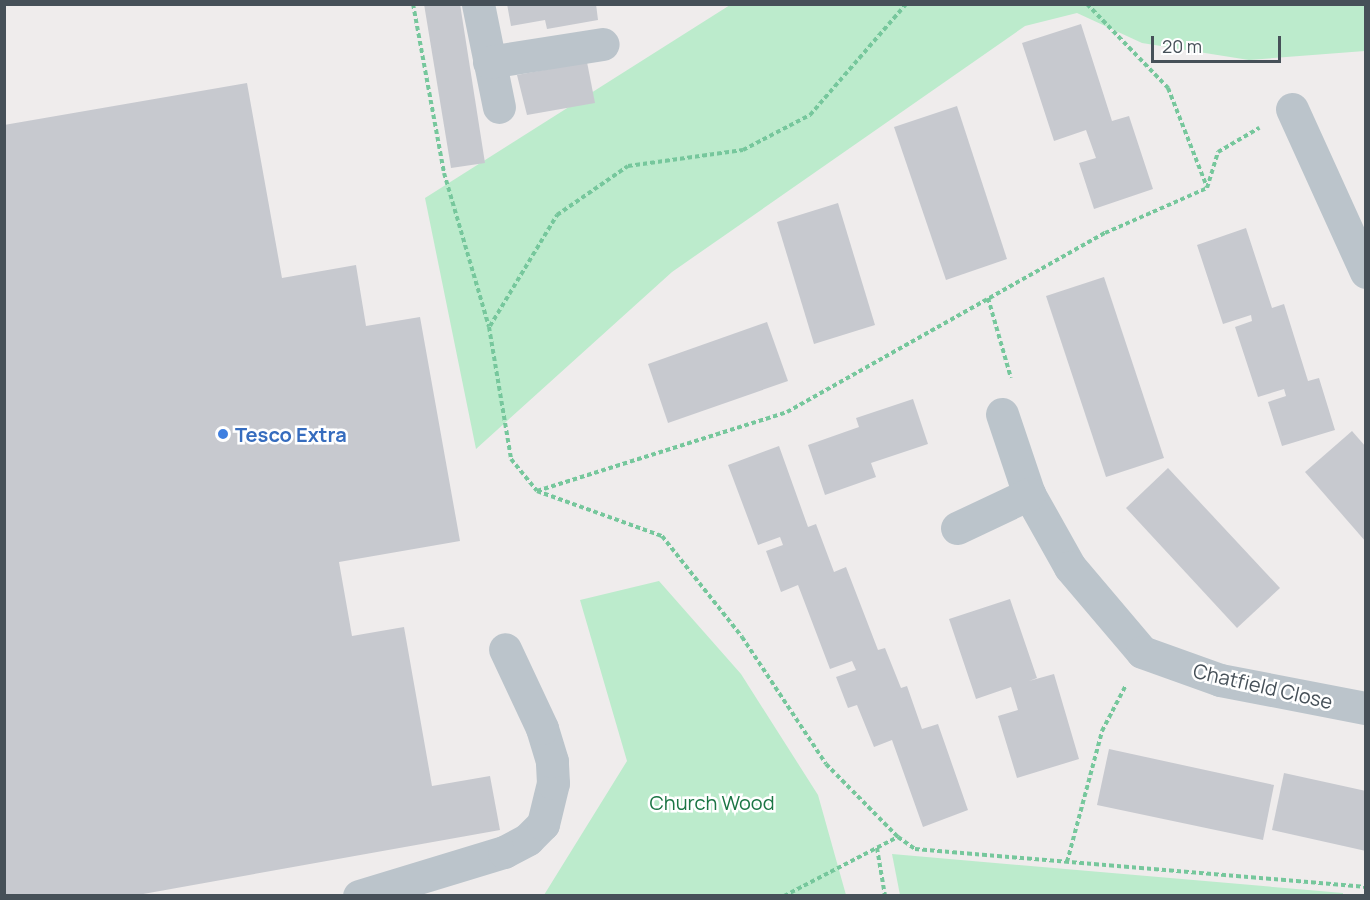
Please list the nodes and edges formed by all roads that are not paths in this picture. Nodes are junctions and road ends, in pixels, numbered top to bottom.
1 (477, 4) edge
2 (603, 44) dead end
3 (489, 62) junction
4 (498, 107) dead end
5 (1292, 109) road end
6 (1365, 272) edge
7 (1002, 414) road end
8 (1029, 494) junction
9 (957, 528) dead end
10 (505, 649) dead end
11 (1365, 708) edge
12 (359, 896) edge

1 - 3 street
2 - 3 street
3 - 4 street
5 - 6 street
7 - 8 street, Chatfield Close
8 - 9 street
8 - 11 street, Chatfield Close
10 - 12 street

